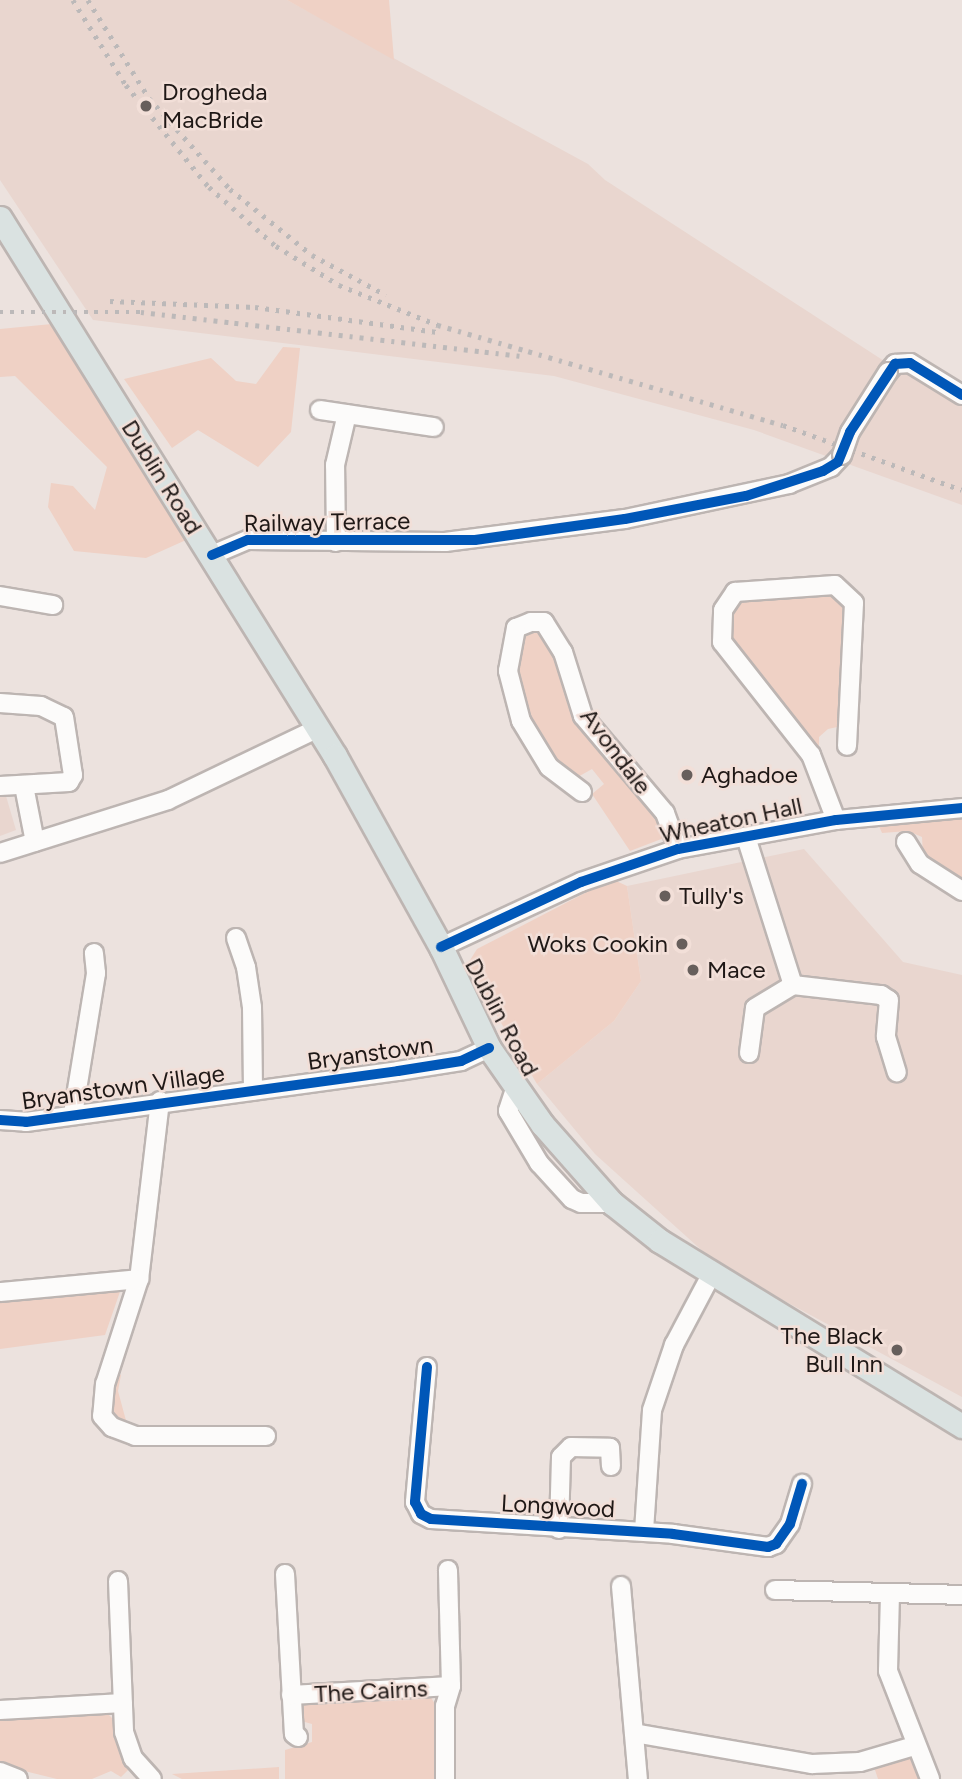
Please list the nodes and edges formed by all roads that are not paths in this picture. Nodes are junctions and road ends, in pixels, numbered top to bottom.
1 (0, 218) edge
2 (962, 394) edge
3 (320, 410) dead end
4 (347, 414) junction
5 (434, 428) dead end
6 (336, 541) junction
7 (212, 555) junction
8 (0, 596) edge
9 (53, 605) dead end
10 (0, 703) edge
11 (318, 728) junction
12 (847, 747) dead end
13 (0, 786) edge
14 (24, 786) junction
15 (582, 792) dead end
16 (962, 808) edge
17 (836, 820) junction
18 (746, 837) junction
19 (35, 842) junction
20 (906, 842) dead end
21 (678, 849) junction
22 (0, 853) edge
23 (962, 891) edge
24 (236, 939) dead end
25 (441, 947) junction
26 (94, 953) dead end
27 (793, 985) junction
28 (489, 1048) junction
29 (749, 1053) dead end
30 (897, 1072) dead end
31 (253, 1091) junction
32 (160, 1101) junction
33 (73, 1114) junction
34 (0, 1120) edge
35 (711, 1275) junction
36 (139, 1279) junction
37 (0, 1292) edge
38 (427, 1367) dead end
39 (962, 1426) edge
40 (266, 1436) dead end
41 (611, 1466) dead end
42 (802, 1484) dead end
43 (559, 1529) junction
44 (644, 1531) junction
45 (448, 1570) dead end
46 (285, 1574) dead end
47 (118, 1581) dead end
48 (621, 1586) dead end
49 (775, 1590) dead end
50 (890, 1594) junction
51 (962, 1595) edge
52 (451, 1686) junction
53 (291, 1695) junction
54 (123, 1703) junction
55 (0, 1710) edge
56 (634, 1733) junction
57 (298, 1737) dead end
58 (914, 1746) junction
59 (0, 1772) edge
60 (18, 1779) edge
61 (152, 1779) edge
62 (445, 1779) edge
63 (638, 1779) edge
64 (930, 1779) edge

1 - 7 main road, Dublin Road
2 - 6 street, Railway Terrace, bridge
3 - 4 street
4 - 5 street
4 - 6 street
6 - 7 street, Railway Terrace
7 - 11 main road, Dublin Road
8 - 9 street
10 - 14 street
11 - 19 street
11 - 25 main road, Dublin Road
12 - 17 street
13 - 14 street
14 - 19 street
15 - 21 street, Avondale
16 - 17 street, Wheaton Hall
17 - 18 street, Wheaton Hall
18 - 21 street, Wheaton Hall
18 - 27 street
19 - 22 street
20 - 23 street
21 - 25 street, Wheaton Hall
24 - 31 street, Bryanstown Village
25 - 28 main road, Dublin Road
26 - 33 street, Bryanstown Village
27 - 29 street
27 - 30 street
28 - 31 street, Bryanstown
28 - 35 main road, Dublin Road
31 - 32 street, Bryanstown Village
32 - 33 street, Bryanstown Village
32 - 36 street, Bryanstown Village
33 - 34 street, Bryanstown Village
35 - 39 main road, Dublin Road
35 - 44 street, Longwood
36 - 37 street
36 - 40 street, Bryanstown Village
38 - 43 street, Longwood
41 - 43 street, Longwood
42 - 44 street, Longwood
43 - 44 street, Longwood
45 - 52 street, The Cairns
46 - 53 street, The Cairns
47 - 54 street
48 - 56 street
49 - 50 street
50 - 51 street
50 - 58 street
52 - 53 street, The Cairns
52 - 62 street, The Cairns
53 - 57 street, The Cairns
54 - 55 street
54 - 61 street
56 - 58 street
56 - 63 street
58 - 64 street
59 - 60 street

